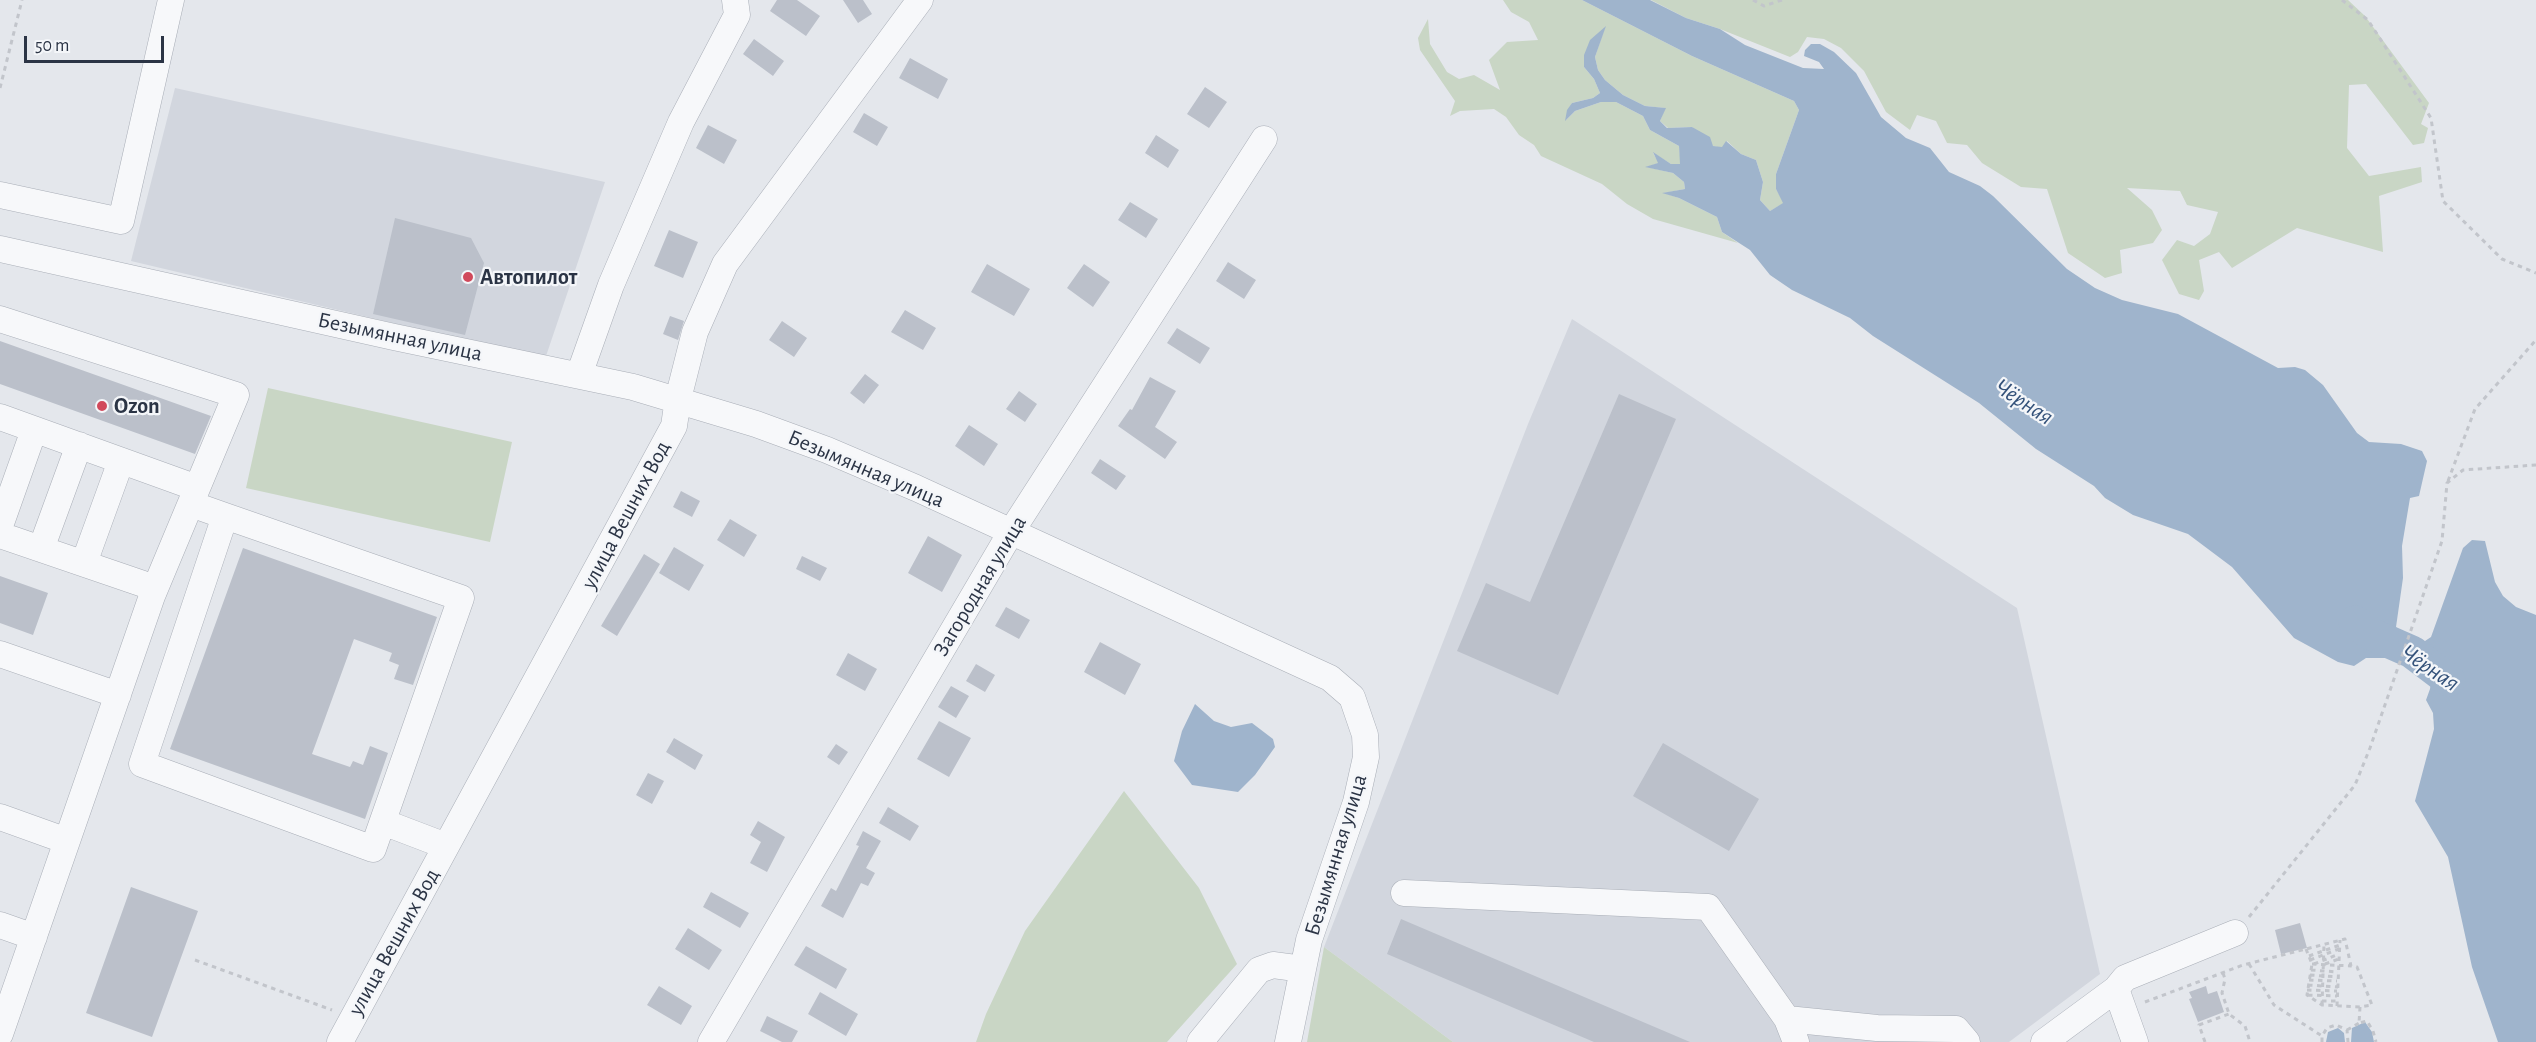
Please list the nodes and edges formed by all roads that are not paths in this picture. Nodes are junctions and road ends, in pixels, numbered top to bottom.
1 (171, 0) edge
2 (735, 0) edge
3 (920, 0) edge
4 (1264, 139) dead end
5 (0, 195) edge
6 (0, 249) edge
7 (0, 319) edge
8 (579, 375) junction
9 (678, 399) junction
10 (0, 417) edge
11 (34, 430) junction
12 (79, 446) junction
13 (121, 461) junction
14 (194, 496) junction
15 (225, 516) junction
16 (0, 526) edge
17 (1011, 532) junction
18 (0, 535) edge
19 (41, 549) junction
20 (84, 563) junction
21 (155, 588) junction
22 (0, 654) edge
23 (118, 694) junction
24 (0, 817) edge
25 (383, 822) junction
26 (67, 841) junction
27 (446, 846) junction
28 (1404, 893) dead end
29 (0, 925) edge
30 (2235, 933) road end
31 (34, 937) junction
32 (1303, 969) junction
33 (2120, 1000) junction
34 (1, 1030) edge
35 (1791, 1030) edge
36 (340, 1042) edge
37 (711, 1042) edge
38 (1200, 1042) edge
39 (1288, 1042) edge
40 (1967, 1042) edge
41 (2044, 1042) edge
42 (2135, 1042) edge

1 - 5 street
2 - 8 street
3 - 9 street, улица Вешних Вод
4 - 17 street, Загородная улица
6 - 8 street, Безымянная улица
7 - 14 street
8 - 9 street, Безымянная улица
9 - 17 street, Безымянная улица
9 - 27 street, улица Вешних Вод
10 - 11 street
11 - 12 street
11 - 16 street
12 - 13 street
12 - 19 street
13 - 14 street
13 - 20 street
14 - 15 street
14 - 21 street
15 - 25 street
15 - 25 street
17 - 32 street, Безымянная улица
17 - 37 street, Загородная улица
18 - 19 street
19 - 20 street
20 - 21 street
21 - 23 street
22 - 23 street
23 - 26 street
24 - 26 street
25 - 27 street
26 - 31 street
27 - 36 street, улица Вешних Вод
28 - 35 street
29 - 31 street
30 - 33 street
31 - 34 street
32 - 38 street
32 - 39 street, Безымянная улица
33 - 41 street
33 - 42 street
35 - 40 street

